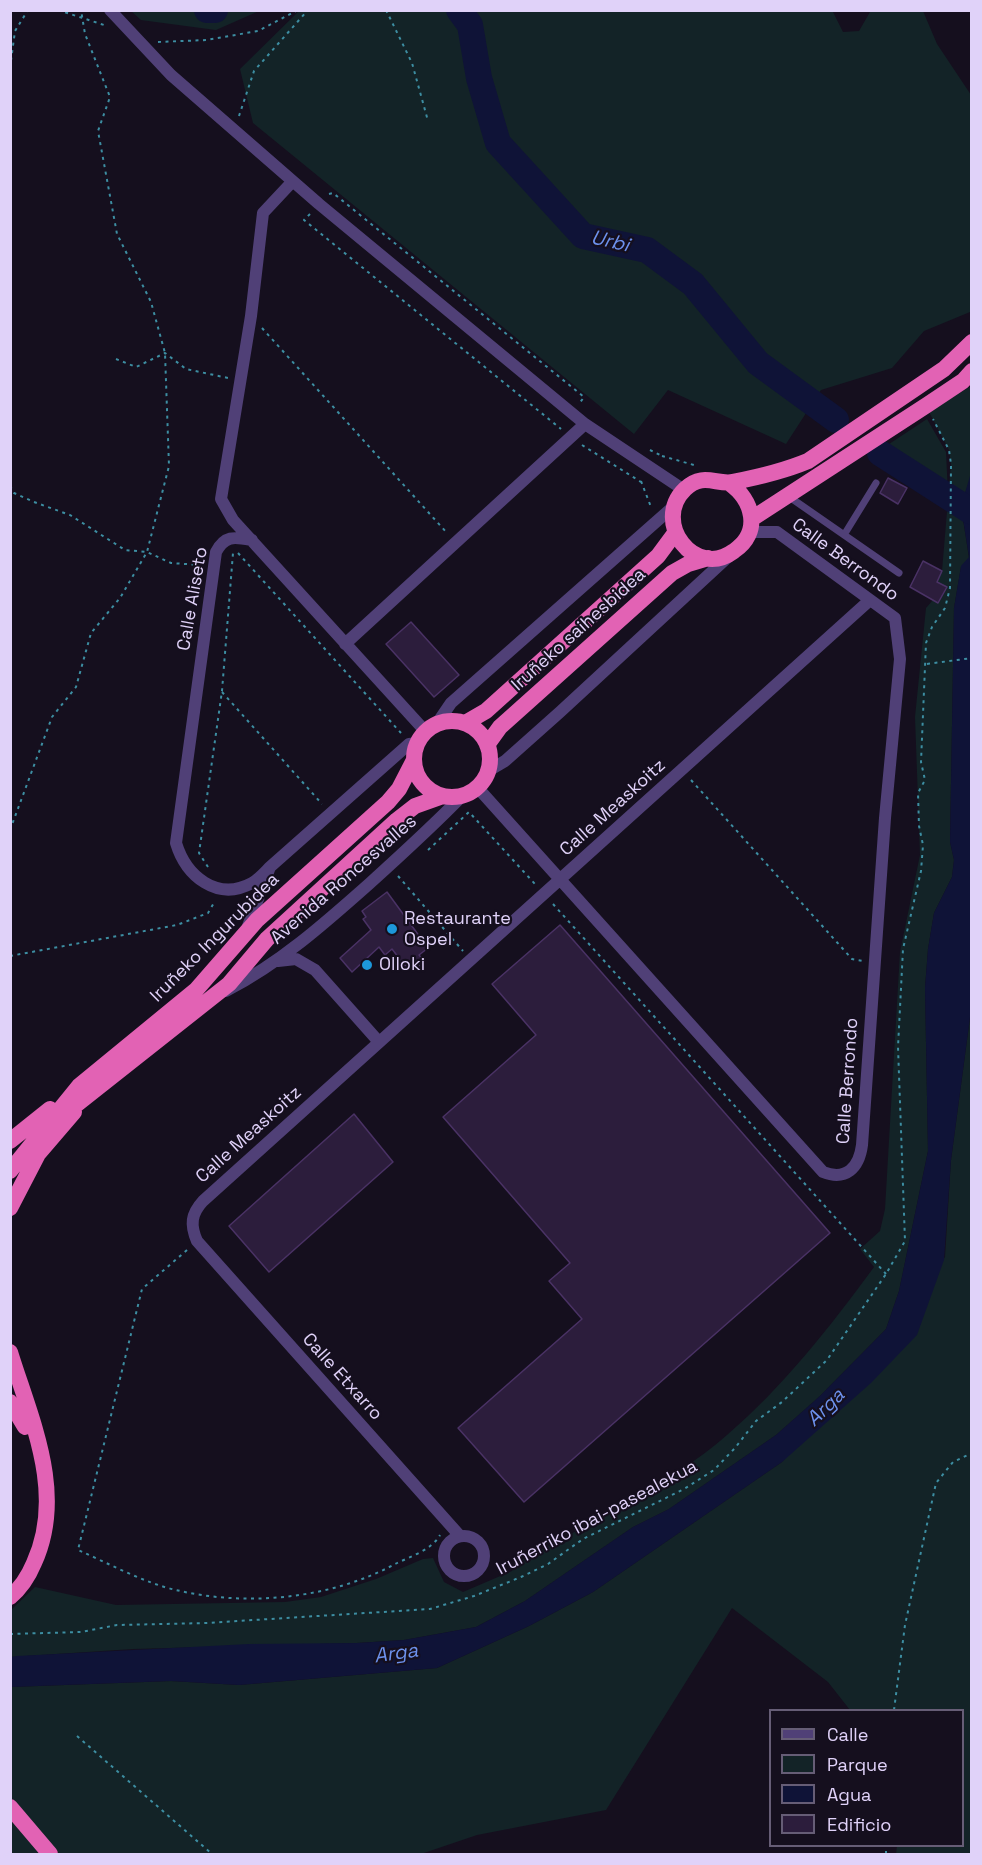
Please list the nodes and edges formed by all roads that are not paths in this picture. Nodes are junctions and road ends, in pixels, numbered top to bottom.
1 (110, 10) edge
2 (292, 182) junction
3 (972, 342) edge
4 (972, 371) edge
5 (585, 424) junction
6 (729, 483) junction
7 (876, 483) dead end
8 (684, 490) junction
9 (786, 495) junction
10 (674, 506) junction
11 (751, 525) junction
12 (675, 533) junction
13 (844, 534) junction
14 (252, 540) junction
15 (731, 554) junction
16 (708, 558) junction
17 (899, 573) dead end
18 (870, 600) junction
19 (345, 644) junction
20 (466, 722) junction
21 (421, 734) junction
22 (487, 745) junction
23 (414, 760) junction
24 (488, 771) junction
25 (470, 791) junction
26 (443, 796) junction
27 (270, 867) junction
28 (561, 879) junction
29 (245, 933) junction
30 (275, 962) junction
31 (209, 1000) junction
32 (379, 1042) junction
33 (83, 1091) junction
34 (10, 1141) edge
35 (10, 1171) edge
36 (10, 1208) edge
37 (197, 1241) joint
38 (10, 1352) edge
39 (10, 1402) edge
40 (460, 1536) dead end
41 (10, 1585) edge
42 (10, 1597) edge
43 (10, 1807) edge
44 (50, 1854) edge

1 - 2 street
2 - 5 street
2 - 14 street
3 - 6 highway
4 - 9 highway
5 - 8 street
5 - 19 street
6 - 8 highway
6 - 11 highway
7 - 13 lane
8 - 10 highway
9 - 11 highway
9 - 13 lane
10 - 12 highway
10 - 21 street, Avenida Roncesvalles
11 - 15 highway
11 - 18 street, Calle Berrondo
12 - 16 highway
12 - 20 highway, Iruñeko saihesbidea
13 - 17 lane
14 - 19 street
14 - 27 street, Calle Aliseto
15 - 16 highway
15 - 24 street
16 - 22 highway, Iruñeko saihesbidea
18 - 28 street, Calle Measkoitz
18 - 28 street, Calle Berrondo
19 - 21 street
20 - 21 highway
20 - 22 highway
21 - 23 highway
21 - 27 street, Avenida Roncesvalles
22 - 24 highway
23 - 26 highway
23 - 29 highway, Iruñeko Ingurubidea
24 - 25 highway
25 - 26 highway
25 - 28 street, Calle Berrondo
25 - 30 street, Avenida Roncesvalles
26 - 31 highway
27 - 29 street, Avenida Roncesvalles
28 - 32 street, Calle Measkoitz
29 - 33 highway, Iruñeko Ingurubidea
30 - 31 street, Avenida Roncesvalles
30 - 32 street
31 - 33 highway, Iruñeko Ingurubidea
32 - 37 street, Calle Measkoitz
33 - 34 highway
33 - 35 highway, Iruñeko Ingurubidea
33 - 36 highway
37 - 40 street, Calle Etxarro
38 - 42 highway
39 - 41 highway
43 - 44 highway

